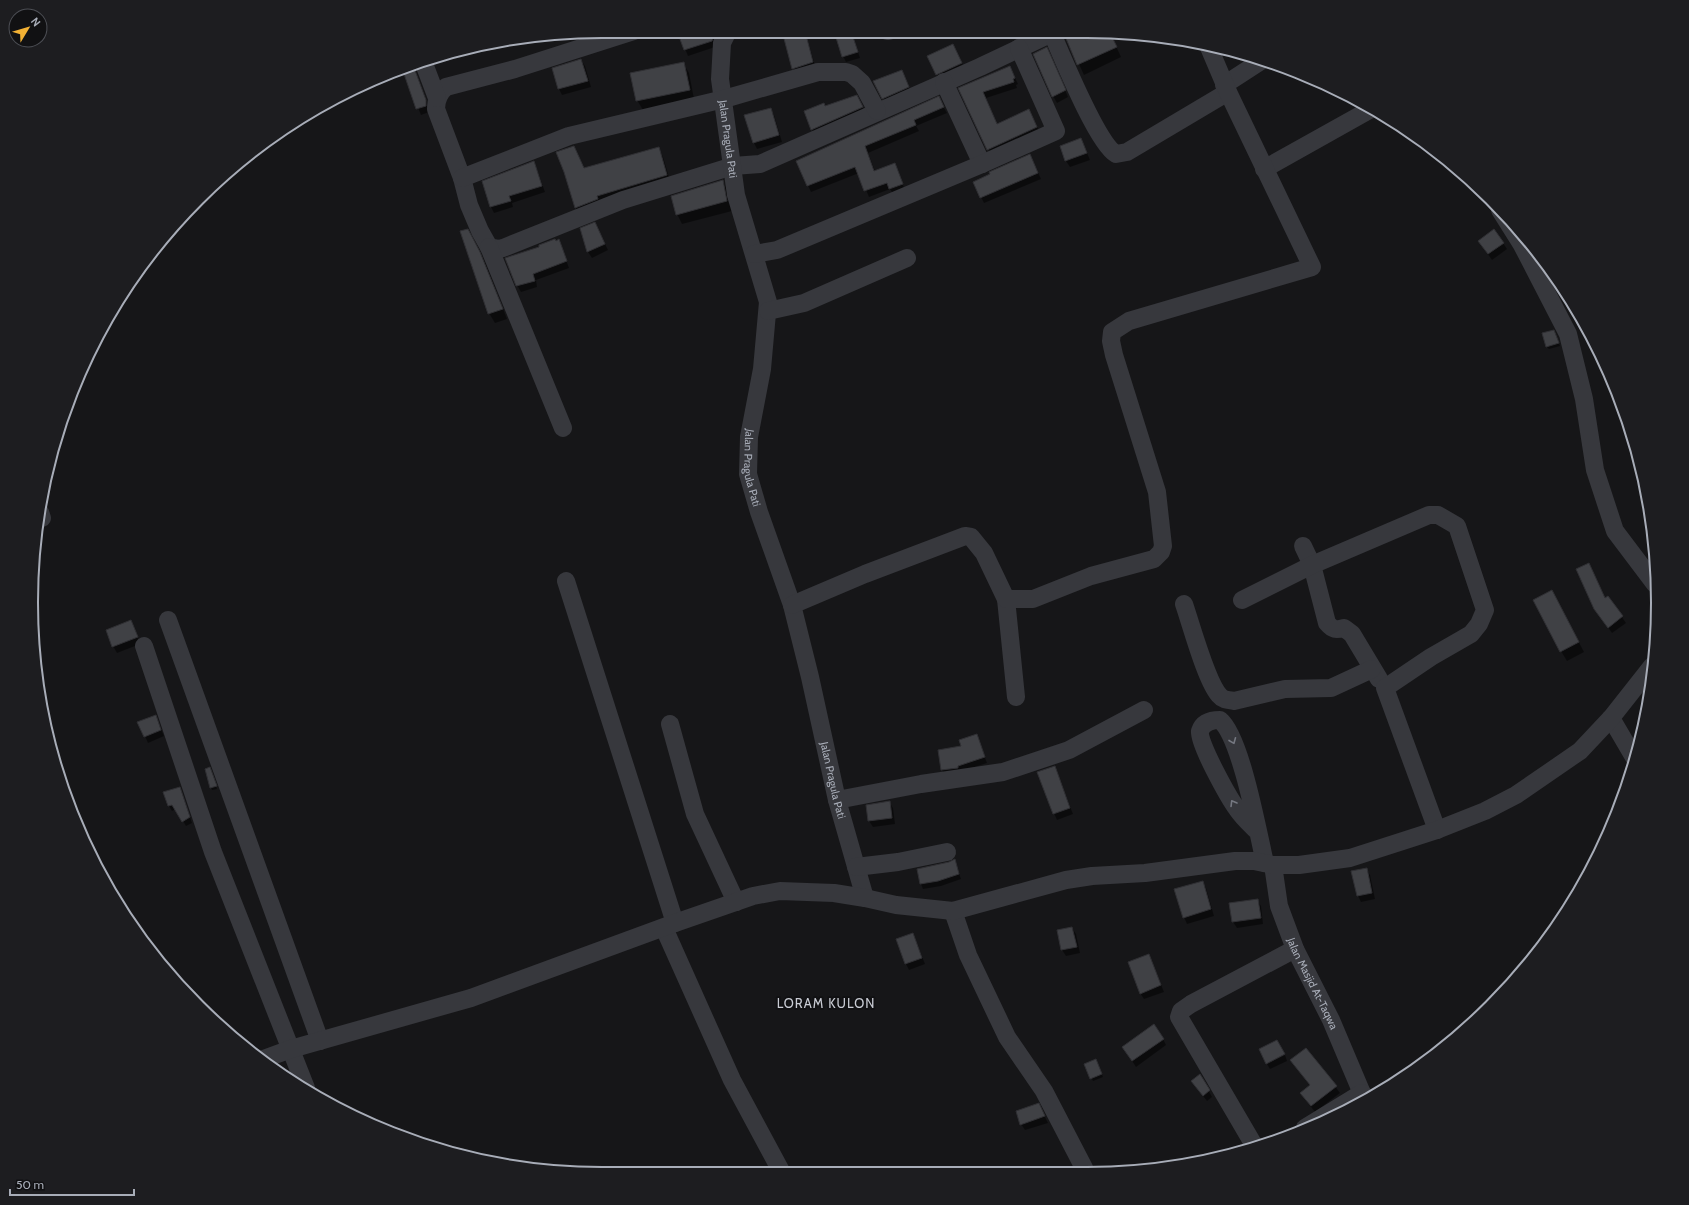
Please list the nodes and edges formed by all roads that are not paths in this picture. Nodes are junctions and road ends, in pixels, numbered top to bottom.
1 (612, 38) edge
2 (722, 38) edge
3 (1039, 38) edge
4 (1054, 38) edge
5 (1019, 48) junction
6 (1211, 52) edge
7 (1257, 64) edge
8 (425, 67) edge
9 (944, 82) junction
10 (1226, 88) junction
11 (437, 98) junction
12 (724, 99) junction
13 (876, 111) junction
14 (1366, 112) edge
15 (982, 164) junction
16 (733, 166) junction
17 (1264, 169) junction
18 (462, 178) junction
19 (489, 247) junction
20 (1528, 252) edge
21 (754, 254) junction
22 (907, 258) dead end
23 (768, 311) junction
24 (563, 428) dead end
25 (1303, 546) dead end
26 (1312, 565) junction
27 (1650, 578) edge
28 (566, 581) dead end
29 (1006, 599) junction
30 (1242, 600) dead end
31 (1184, 604) dead end
32 (792, 605) junction
33 (168, 620) dead end
34 (144, 646) dead end
35 (1372, 669) junction
36 (1646, 673) edge
37 (1385, 688) junction
38 (1016, 697) dead end
39 (1144, 710) dead end
40 (1611, 718) junction
41 (670, 724) dead end
42 (1631, 752) edge
43 (837, 800) junction
44 (1437, 830) junction
45 (1258, 832) junction
46 (947, 852) dead end
47 (1269, 864) junction
48 (856, 867) junction
49 (865, 898) junction
50 (736, 902) junction
51 (953, 911) junction
52 (669, 925) junction
53 (1295, 949) junction
54 (320, 1041) junction
55 (291, 1049) junction
56 (269, 1057) edge
57 (303, 1081) edge
58 (1362, 1095) edge
59 (1252, 1142) edge
60 (779, 1167) edge
61 (1083, 1167) edge

1 - 11 street
2 - 12 street, Jalan Pragula Pati
3 - 5 street
4 - 10 street
5 - 9 street
5 - 15 street
6 - 10 street
7 - 10 street
8 - 11 street
9 - 13 street
9 - 15 street
10 - 17 street
11 - 18 street
12 - 13 street
12 - 16 street, Jalan Pragula Pati
12 - 18 street
13 - 16 street
14 - 17 street
15 - 21 street
16 - 19 street
16 - 21 street, Jalan Pragula Pati
17 - 29 street
18 - 19 street
19 - 24 street
20 - 27 street
21 - 23 street, Jalan Pragula Pati
22 - 23 street
23 - 32 street, Jalan Pragula Pati
25 - 26 street
26 - 30 street
26 - 35 street
26 - 37 street
28 - 52 street
29 - 32 street
29 - 38 street
31 - 35 street
32 - 43 street, Jalan Pragula Pati
33 - 54 street
34 - 55 street
35 - 37 street
36 - 40 street
37 - 44 street
39 - 43 street
40 - 42 street
40 - 44 street
41 - 50 street
43 - 48 street, Jalan Pragula Pati
44 - 47 street
45 -> 45 street, Jalan Masjid At-Taqwa
45 - 47 street, Jalan Masjid At-Taqwa
46 - 48 street
47 - 51 street
47 - 53 street, Jalan Masjid At-Taqwa
48 - 49 street, Jalan Pragula Pati
49 - 50 street
49 - 51 street
50 - 52 street
51 - 61 street
52 - 54 street
52 - 60 street
53 - 58 street, Jalan Masjid At-Taqwa
53 - 59 street
54 - 55 street
55 - 56 street
55 - 57 street

